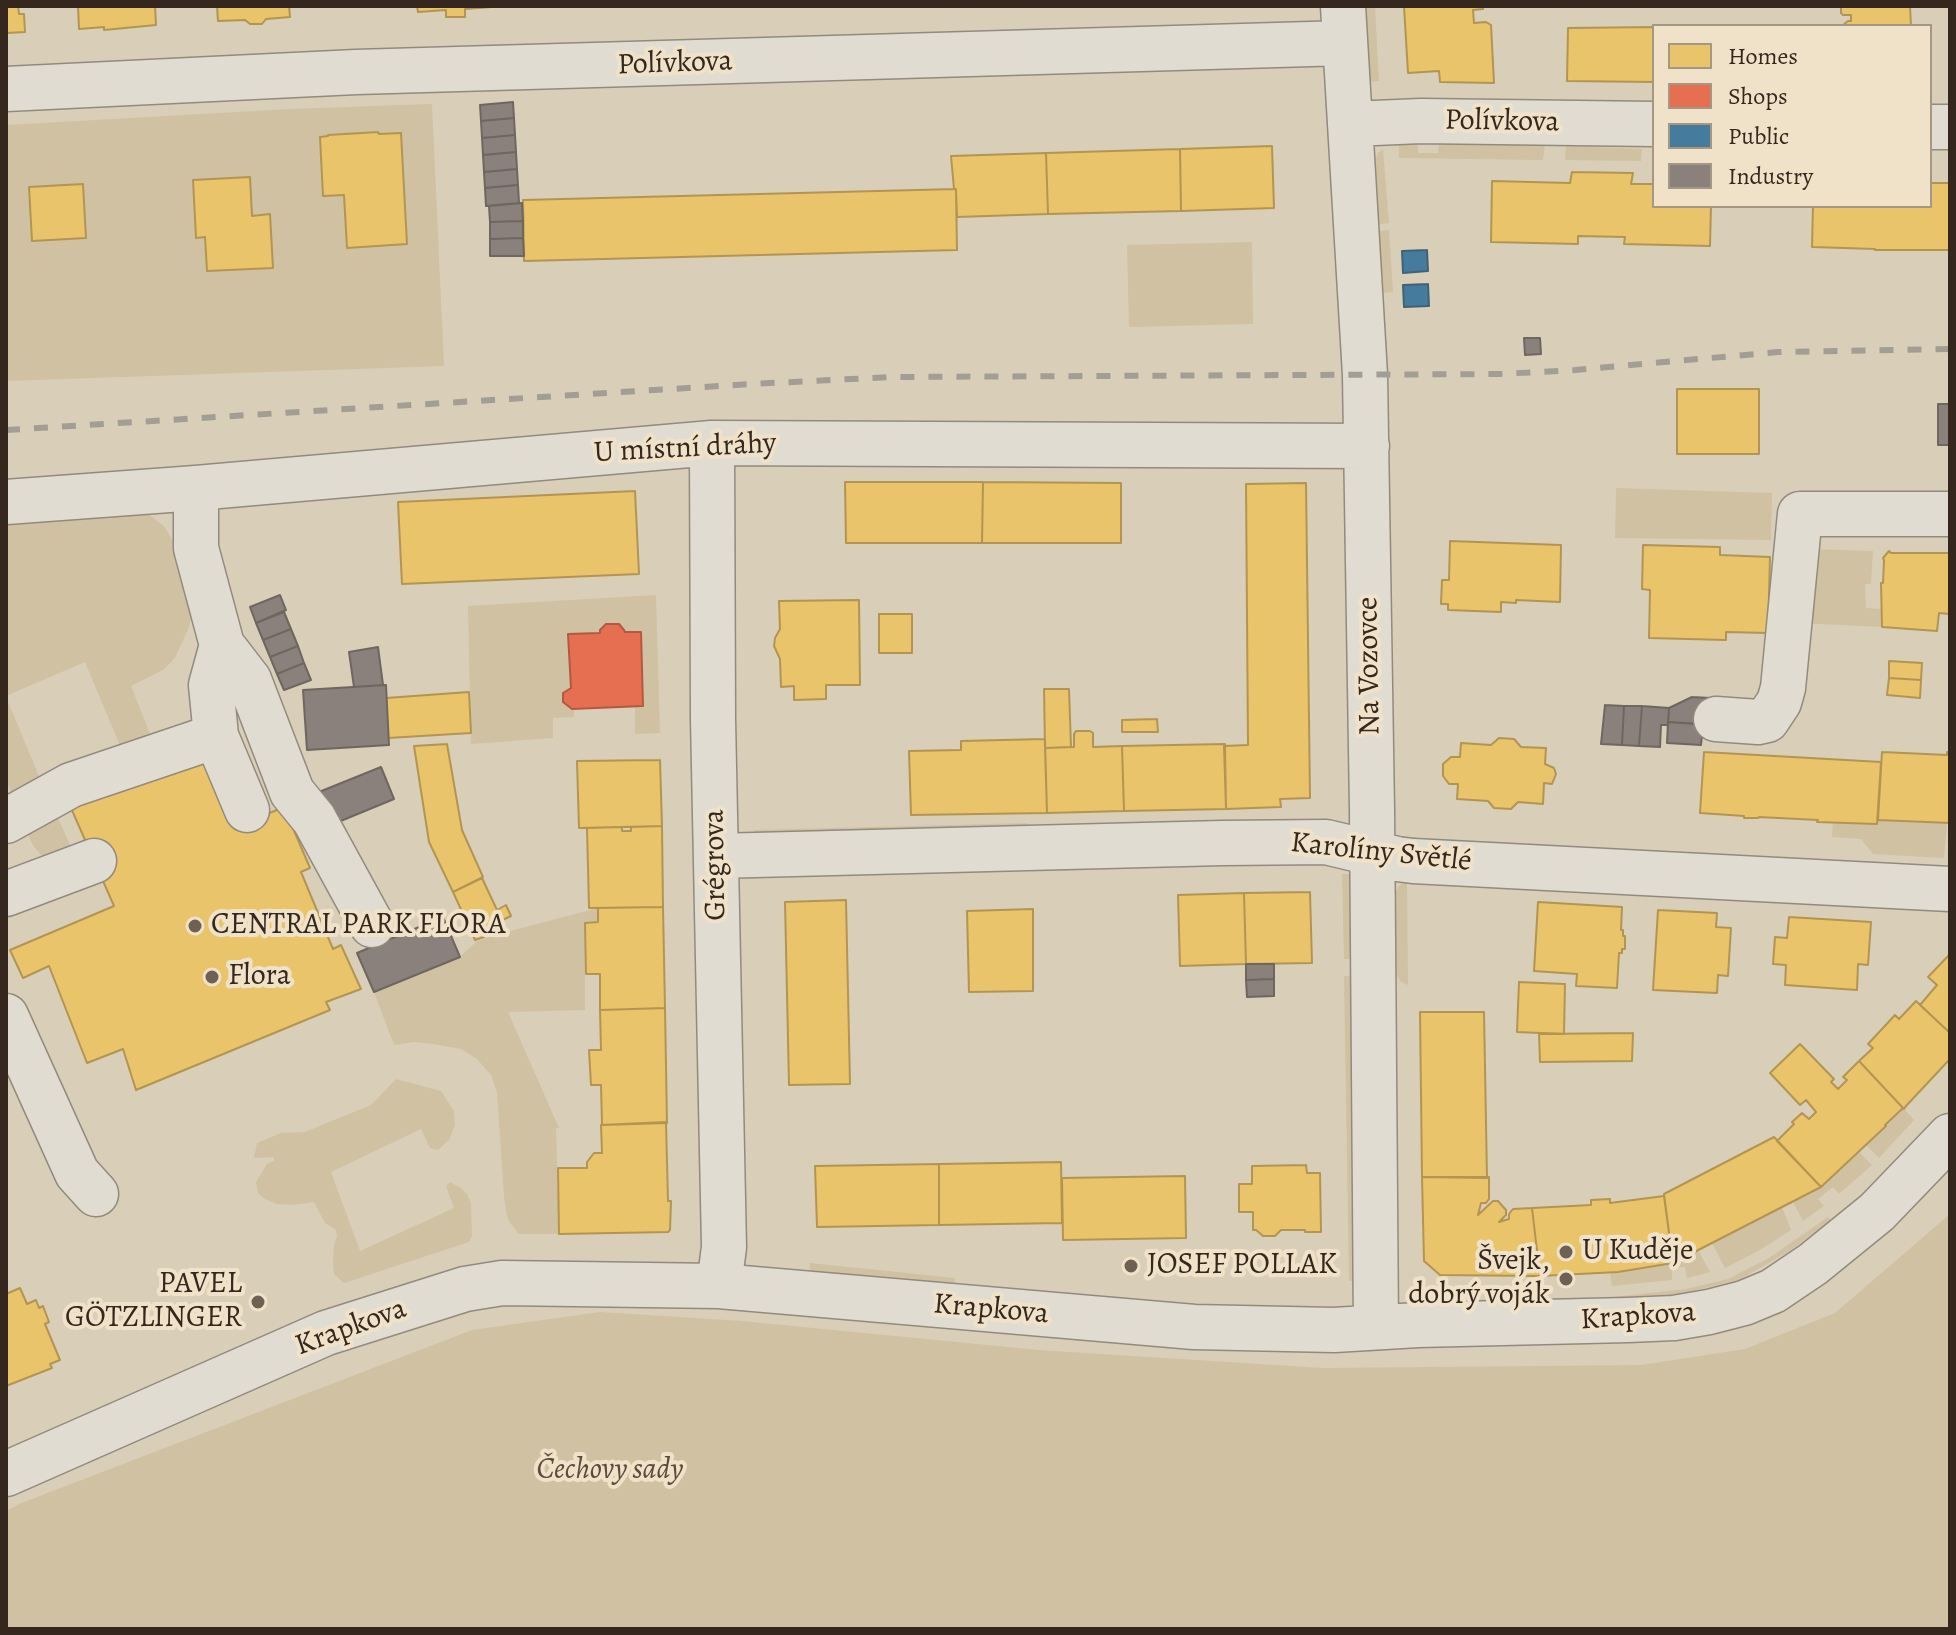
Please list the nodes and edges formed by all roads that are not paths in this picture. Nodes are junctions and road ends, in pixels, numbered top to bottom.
1 (1344, 23) edge
2 (6, 89) edge
3 (1652, 124) edge
4 (1352, 142) junction
5 (712, 443) junction
6 (1367, 446) junction
7 (196, 488) junction
8 (6, 502) edge
9 (1950, 514) edge
10 (222, 645) junction
11 (1716, 719) dead end
12 (216, 736) junction
13 (247, 810) dead end
14 (6, 821) edge
15 (1372, 853) junction
16 (716, 856) junction
17 (94, 861) dead end
18 (1950, 889) edge
19 (6, 894) edge
20 (372, 925) dead end
21 (6, 1016) edge
22 (1950, 1136) edge
23 (96, 1194) dead end
24 (719, 1286) junction
25 (1376, 1327) junction
26 (6, 1474) edge

1 - 2 street, Polívkova
1 - 4 street, Na Vozovce
3 - 4 street, Polívkova
4 - 6 street, Na Vozovce
5 - 6 street, U místní dráhy
5 - 7 street, U místní dráhy
5 - 16 street, Grégrova
6 - 15 street, Na Vozovce
7 - 8 street, U místní dráhy
7 - 10 street
9 - 11 street
10 - 12 street
10 - 20 street
12 - 13 street
12 - 14 street
15 - 16 street, Karolíny Světlé
15 - 18 street, Karolíny Světlé
15 - 25 street, Na Vozovce
16 - 24 street, Grégrova
17 - 19 street
21 - 23 street
22 - 25 street, Krapkova
24 - 25 street, Krapkova
24 - 26 street, Krapkova

